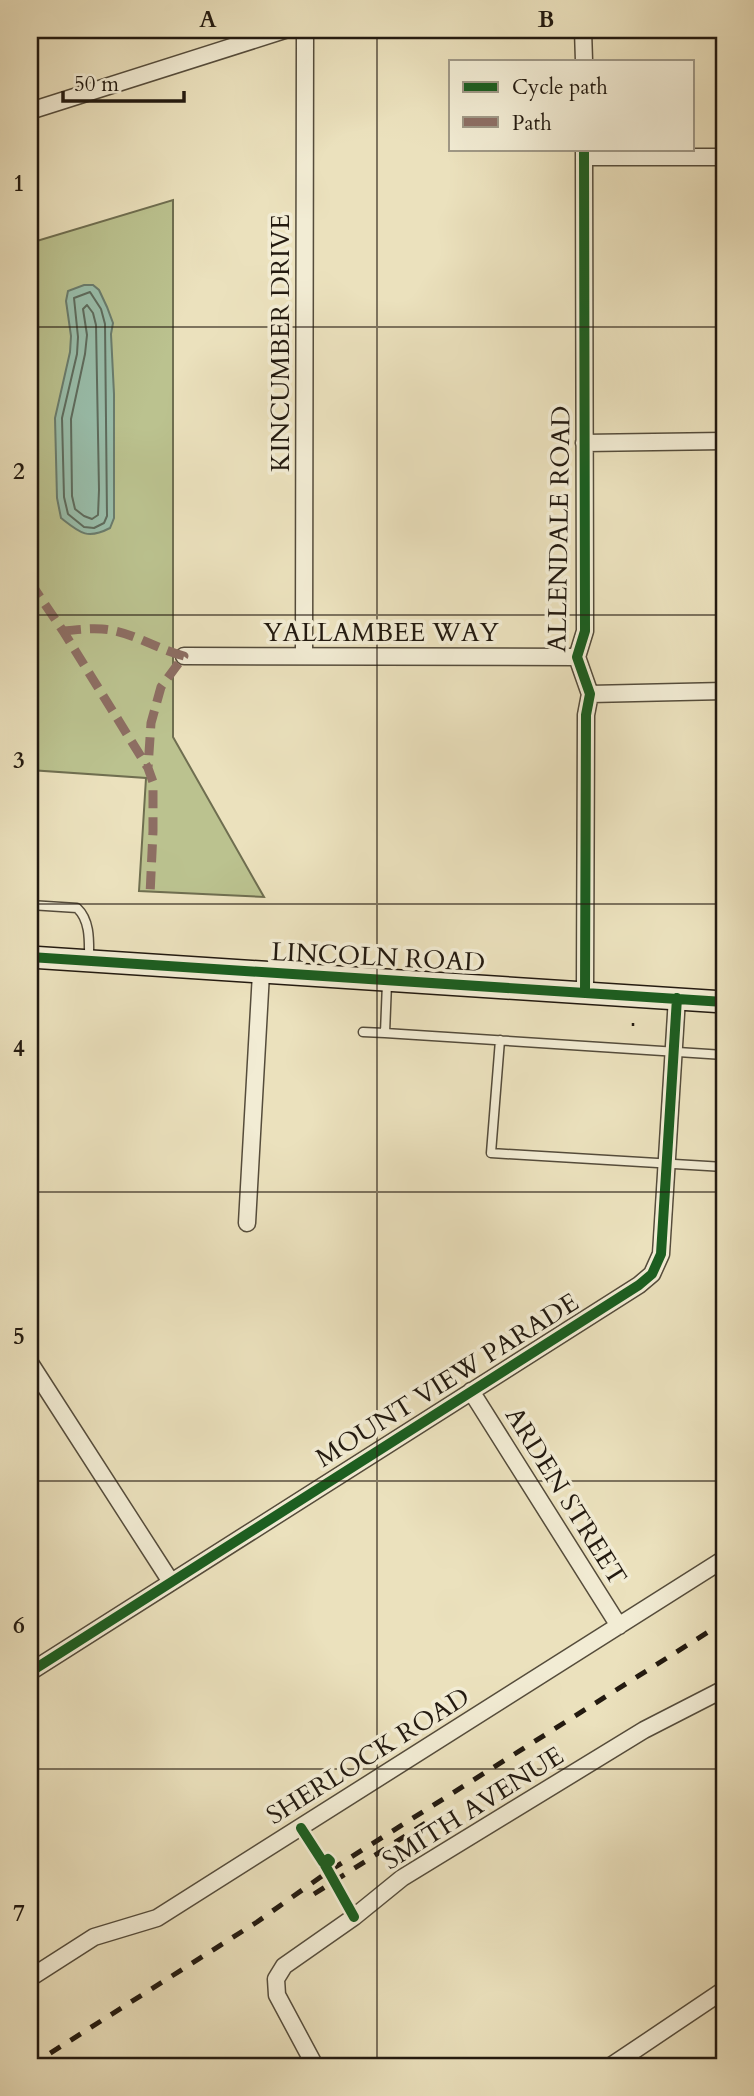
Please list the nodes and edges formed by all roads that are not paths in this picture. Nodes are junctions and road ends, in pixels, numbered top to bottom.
1 (285, 30) edge
2 (306, 30) edge
3 (583, 30) edge
4 (583, 60) edge
5 (30, 111) edge
6 (584, 153) edge
7 (724, 158) edge
8 (724, 441) edge
9 (584, 443) junction
10 (184, 656) dead end
11 (304, 656) junction
12 (577, 657) junction
13 (724, 691) edge
14 (590, 694) junction
15 (30, 905) edge
16 (30, 957) edge
17 (89, 961) junction
18 (261, 973) junction
19 (387, 980) junction
20 (585, 993) junction
21 (677, 998) junction
22 (724, 1002) edge
23 (363, 1032) dead end
24 (384, 1033) junction
25 (500, 1040) junction
26 (673, 1052) junction
27 (724, 1055) edge
28 (667, 1164) junction
29 (724, 1167) edge
30 (247, 1223) dead end
31 (30, 1363) edge
32 (471, 1391) junction
33 (724, 1559) edge
34 (172, 1582) junction
35 (619, 1626) junction
36 (30, 1672) edge
37 (724, 1689) edge
38 (30, 1978) edge
39 (724, 1990) edge
40 (629, 2060) edge
41 (315, 2066) edge
42 (611, 2066) edge

1 - 5 street
2 - 11 street, KINCUMBER DRIVE
3 - 4 street
6 - 7 street
6 - 9 street, ALLENDALE ROAD
8 - 9 street
9 - 12 street, ALLENDALE ROAD
10 - 11 street, YALLAMBEE WAY
11 - 12 street, YALLAMBEE WAY
12 - 14 street, ALLENDALE ROAD
13 - 14 street
14 - 20 street, ALLENDALE ROAD
15 - 17 lane
16 - 17 main road, LINCOLN ROAD
17 - 18 main road, LINCOLN ROAD
18 - 19 main road, LINCOLN ROAD
18 - 30 street
19 - 20 main road, LINCOLN ROAD
19 - 24 lane
20 - 21 main road, LINCOLN ROAD
21 - 22 main road, LINCOLN ROAD
21 - 26 street, MOUNT VIEW PARADE
23 - 24 lane
24 - 25 lane
25 - 26 lane
25 - 28 lane
26 - 27 lane
26 - 28 street, MOUNT VIEW PARADE
28 - 29 lane
28 - 32 street, MOUNT VIEW PARADE
31 - 34 street
32 - 34 street, MOUNT VIEW PARADE
32 - 35 street, ARDEN STREET
33 - 35 street, SHERLOCK ROAD
34 - 36 street, MOUNT VIEW PARADE
35 - 38 street, SHERLOCK ROAD
37 - 41 street, SMITH AVENUE
39 - 40 street
40 - 42 street

